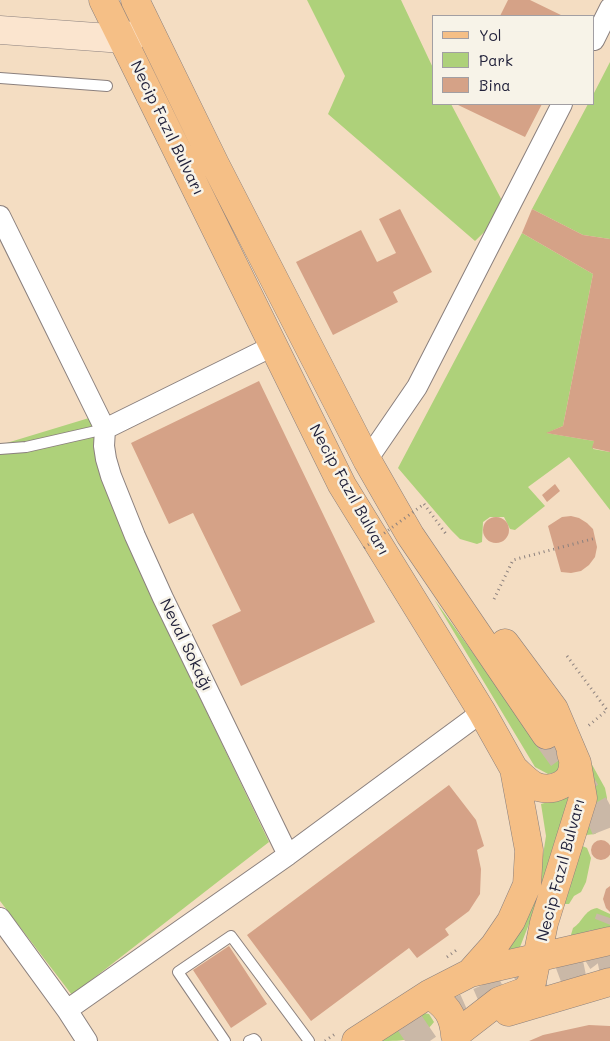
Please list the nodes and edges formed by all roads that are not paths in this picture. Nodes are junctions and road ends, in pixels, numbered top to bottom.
1 (104, 0) edge
2 (136, 0) edge
3 (610, 8) edge
4 (150, 29) junction
5 (0, 30) edge
6 (595, 38) edge
7 (123, 39) junction
8 (0, 78) edge
9 (106, 86) dead end
10 (561, 105) edge
11 (0, 216) edge
12 (273, 346) junction
13 (105, 429) junction
14 (0, 449) edge
15 (367, 460) junction
16 (482, 712) junction
17 (567, 735) junction
18 (514, 769) junction
19 (288, 855) junction
20 (0, 918) edge
21 (610, 941) edge
22 (538, 956) junction
23 (470, 973) junction
24 (610, 982) edge
25 (428, 994) junction
26 (67, 1010) junction
27 (348, 1036) edge
28 (451, 1038) edge
29 (87, 1041) edge
30 (225, 1041) edge
31 (249, 1041) edge
32 (256, 1041) edge
33 (309, 1041) edge

1 - 7 main road, Necip Fazıl Bulvarı
2 - 4 main road, Necip Fazıl Bulvarı
3 - 6 street
4 - 7 main road
4 - 15 main road, Necip Fazıl Bulvarı
5 - 7 main road
7 - 12 main road, Necip Fazıl Bulvarı
8 - 9 lane
10 - 15 street
11 - 13 street
12 - 13 street
12 - 16 main road, Necip Fazıl Bulvarı
13 - 14 lane
13 - 19 street, Neval Sokağı
15 - 17 main road, Necip Fazıl Bulvarı
16 - 18 main road, Necip Fazıl Bulvarı
16 - 19 street
17 - 18 main road
17 - 22 main road, Necip Fazıl Bulvarı
18 - 23 main road, Necip Fazıl Bulvarı
19 - 26 street
20 - 26 street
21 - 22 main road
22 - 23 main road
22 - 28 main road, Necip Fazıl Bulvarı
23 - 25 main road
24 - 28 main road
25 - 27 main road
25 - 28 main road
26 - 29 street
30 - 33 lane
31 - 32 lane

